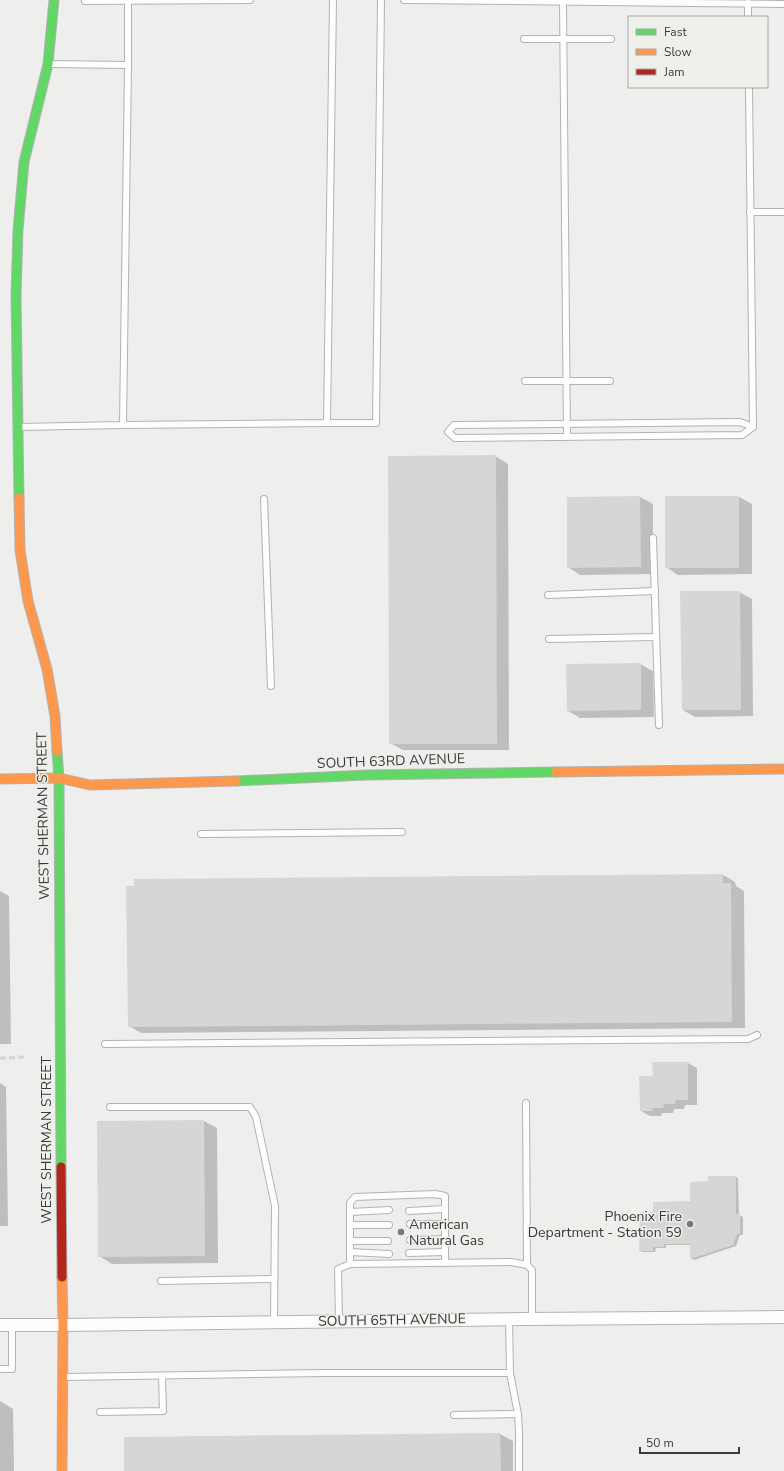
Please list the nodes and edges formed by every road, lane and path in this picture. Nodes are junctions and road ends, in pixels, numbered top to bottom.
1 (54, 0) edge
2 (250, 0) edge
3 (333, 0) edge
4 (381, 0) edge
5 (404, 0) edge
6 (85, 1) edge
7 (128, 1) edge
8 (563, 2) junction
9 (748, 4) junction
10 (784, 4) edge
11 (748, 16) edge
12 (524, 39) dead end
13 (563, 39) junction
14 (612, 39) dead end
15 (48, 64) junction
16 (128, 65) junction
17 (748, 88) edge
18 (750, 212) junction
19 (784, 212) edge
20 (525, 381) dead end
21 (566, 381) junction
22 (610, 381) dead end
23 (327, 423) junction
24 (567, 424) junction
25 (123, 425) junction
26 (18, 427) junction
27 (753, 427) junction
28 (567, 437) junction
29 (264, 499) dead end
30 (653, 538) dead end
31 (655, 591) junction
32 (548, 595) dead end
33 (656, 636) junction
34 (548, 639) dead end
35 (271, 686) dead end
36 (659, 725) dead end
37 (784, 769) edge
38 (0, 778) edge
39 (59, 778) junction
40 (402, 832) dead end
41 (201, 834) dead end
42 (757, 1035) dead end
43 (105, 1044) dead end
44 (526, 1103) dead end
45 (110, 1107) dead end
46 (445, 1209) junction
47 (389, 1210) dead end
48 (409, 1211) dead end
49 (350, 1212) junction
50 (350, 1224) junction
51 (410, 1224) dead end
52 (446, 1224) junction
53 (389, 1225) dead end
54 (446, 1239) junction
55 (410, 1240) dead end
56 (350, 1241) junction
57 (388, 1241) dead end
58 (350, 1252) junction
59 (445, 1252) junction
60 (409, 1253) dead end
61 (389, 1254) dead end
62 (446, 1263) junction
63 (350, 1264) junction
64 (527, 1265) junction
65 (274, 1279) junction
66 (161, 1281) dead end
67 (784, 1317) edge
68 (509, 1319) junction
69 (532, 1319) junction
70 (339, 1321) junction
71 (274, 1322) junction
72 (6, 1325) edge
73 (63, 1325) junction
74 (0, 1369) edge
75 (510, 1373) junction
76 (162, 1376) junction
77 (62, 1377) junction
78 (100, 1412) dead end
79 (518, 1414) junction
80 (454, 1415) dead end
81 (62, 1471) edge
82 (519, 1471) edge

1 - 15 street, WEST SHERMAN STREET
2 - 7 lane
3 - 23 lane
4 - 23 lane
5 - 8 lane
6 - 7 lane
7 - 16 lane
8 - 9 lane
8 - 13 lane
9 - 10 lane
9 - 11 lane
12 - 13 lane
13 - 14 lane
13 - 21 lane
15 - 16 lane
15 - 26 street, WEST SHERMAN STREET
16 - 25 lane
17 - 18 lane
18 - 19 lane
18 - 27 lane
20 - 21 lane
21 - 22 lane
21 - 24 lane
23 - 25 lane
24 - 27 lane
24 - 28 lane
24 - 28 lane
25 - 26 lane
26 - 39 street, WEST SHERMAN STREET
27 - 28 lane
29 - 35 lane
30 - 31 lane
31 - 32 lane
31 - 33 lane
33 - 34 lane
33 - 36 lane
37 - 39 street, SOUTH 63RD AVENUE
38 - 39 street, SOUTH 63RD AVENUE
39 - 73 street, WEST SHERMAN STREET
40 - 41 lane
42 - 43 lane
44 - 64 lane
45 - 65 lane
46 - 48 lane
46 - 49 lane
46 - 52 lane
47 - 49 lane
49 - 50 lane
50 - 53 lane
50 - 56 lane
51 - 52 lane
52 - 54 lane
54 - 55 lane
54 - 59 lane
56 - 57 lane
56 - 58 lane
58 - 61 lane
58 - 63 lane
59 - 60 lane
59 - 62 lane
62 - 63 lane
62 - 64 lane
63 - 70 lane
64 - 69 lane
65 - 66 lane
65 - 71 lane
67 - 69 street, SOUTH 65TH AVENUE
68 - 69 street, SOUTH 65TH AVENUE
68 - 70 street, SOUTH 65TH AVENUE
68 - 75 lane
70 - 71 street, SOUTH 65TH AVENUE
71 - 73 street, SOUTH 65TH AVENUE
72 - 73 street, SOUTH 65TH AVENUE
72 - 74 lane
73 - 77 street, WEST SHERMAN STREET
75 - 76 lane
75 - 79 lane
76 - 77 lane
76 - 78 lane
77 - 81 street, WEST SHERMAN STREET
79 - 80 lane
79 - 82 lane

